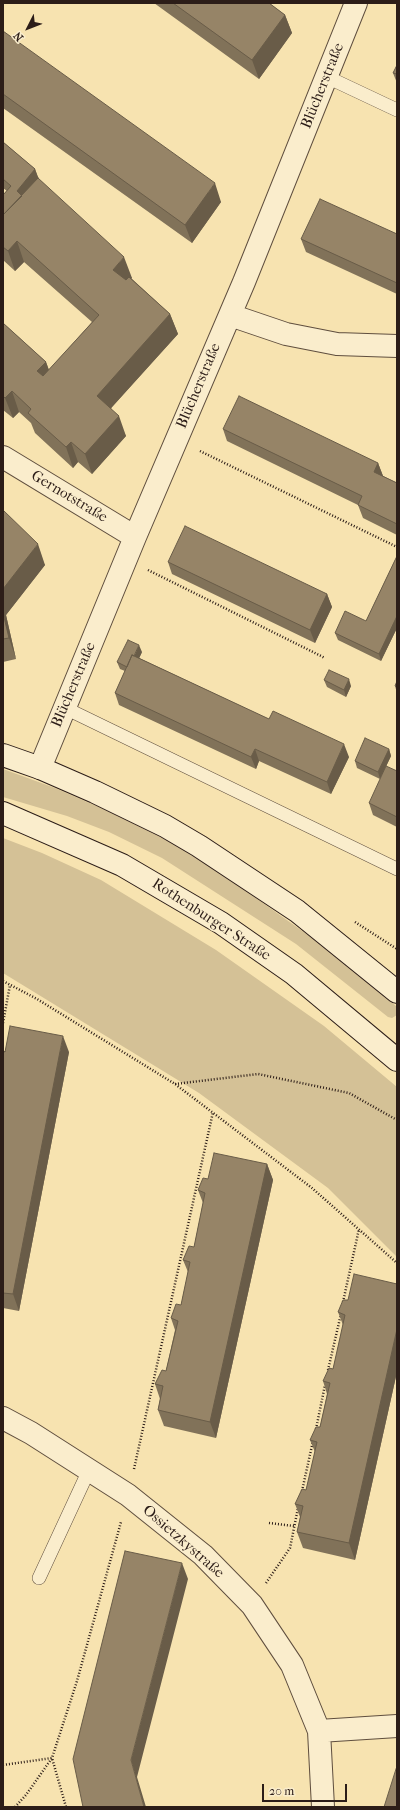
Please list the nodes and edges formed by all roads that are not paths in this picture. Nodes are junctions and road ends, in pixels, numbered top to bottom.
1 (356, 3) edge
2 (327, 77) junction
3 (397, 110) edge
4 (230, 315) junction
5 (397, 346) edge
6 (3, 457) edge
7 (135, 537) junction
8 (65, 708) junction
9 (3, 755) edge
10 (40, 768) junction
11 (3, 813) edge
12 (397, 869) edge
13 (397, 992) edge
14 (397, 1060) edge
15 (3, 1418) edge
16 (89, 1470) junction
17 (39, 1578) dead end
18 (397, 1726) edge
19 (319, 1731) junction
20 (323, 1807) edge

1 - 2 street, Blücherstraße
2 - 3 lane
2 - 4 street, Blücherstraße
4 - 5 street
4 - 7 street, Blücherstraße
6 - 7 street, Gernotstraße
7 - 8 street, Blücherstraße
8 - 10 street, Blücherstraße
8 - 12 lane
9 - 10 street
10 - 13 street
11 - 14 street, Rothenburger Straße
15 - 16 street, Ossietzkystraße
16 - 17 lane
16 - 19 street, Ossietzkystraße
18 - 19 street
19 - 20 street, Ossietzkystraße

